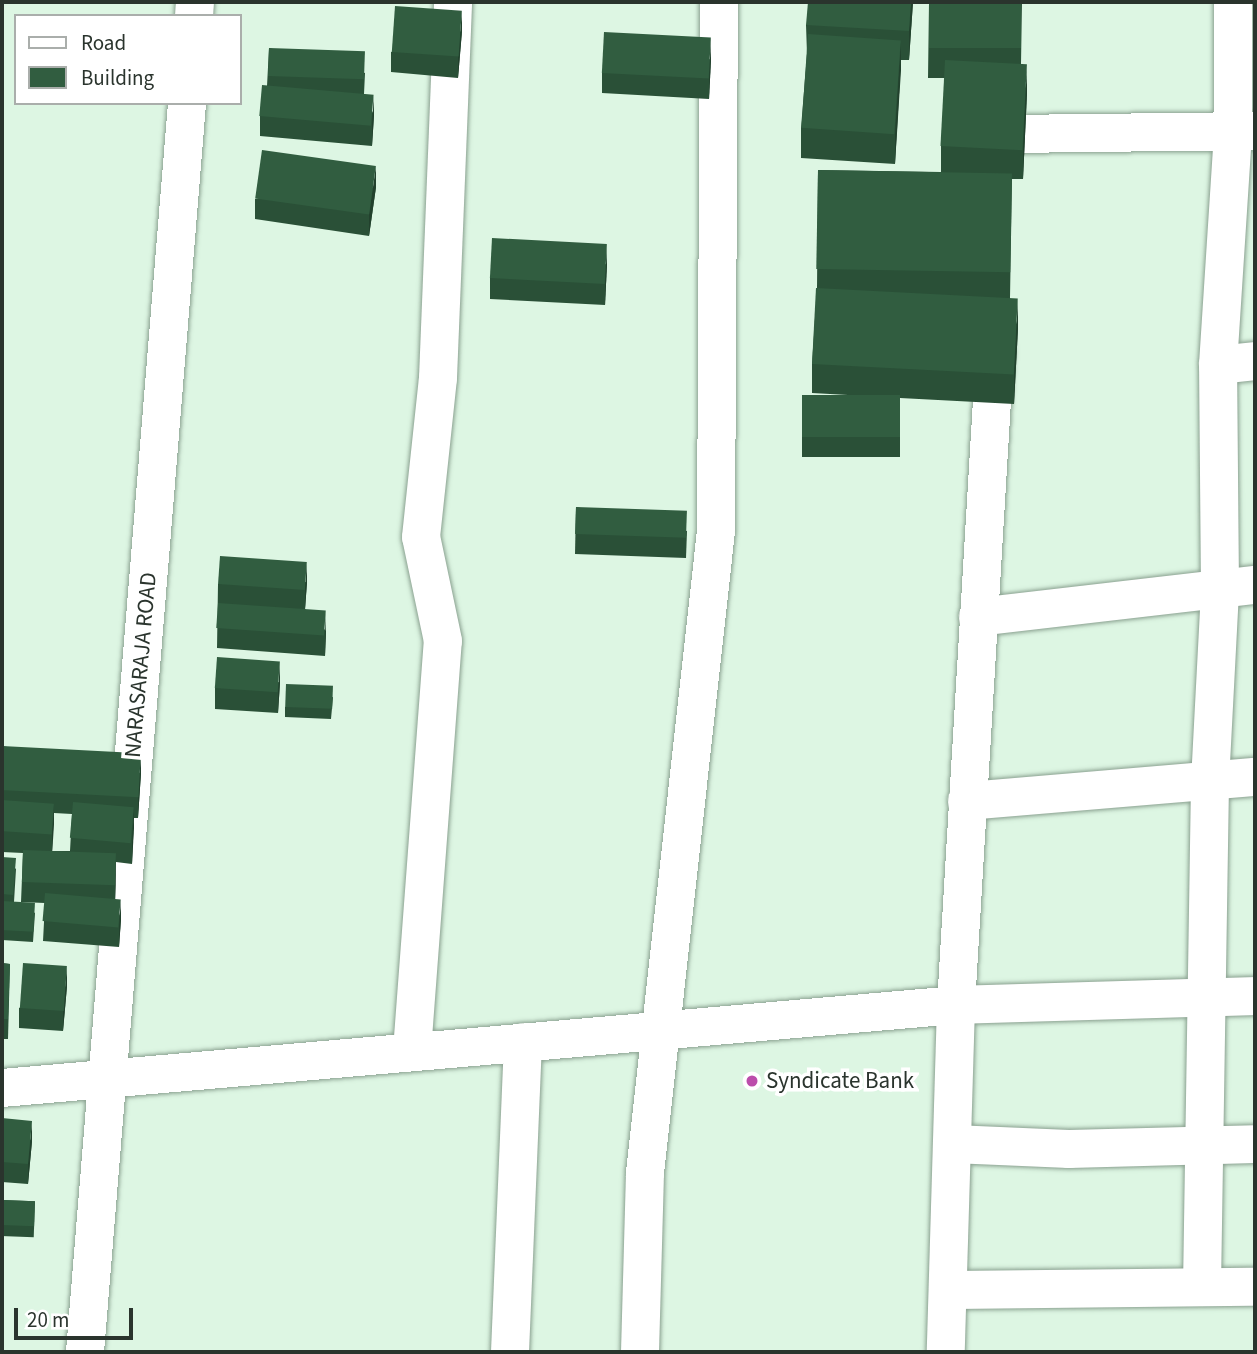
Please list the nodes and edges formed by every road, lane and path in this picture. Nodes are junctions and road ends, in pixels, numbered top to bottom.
1 (453, 2) edge
2 (719, 2) edge
3 (1233, 2) edge
4 (1011, 94) edge
5 (187, 105) edge
6 (1244, 131) edge
7 (1009, 134) junction
8 (1006, 176) edge
9 (997, 314) edge
10 (1255, 361) edge
11 (1218, 365) junction
12 (1238, 587) edge
13 (978, 617) junction
14 (1255, 778) edge
15 (1210, 782) junction
16 (967, 801) junction
17 (1255, 996) edge
18 (1205, 998) junction
19 (956, 1006) junction
20 (661, 1030) junction
21 (523, 1042) junction
22 (412, 1051) junction
23 (108, 1080) junction
24 (2, 1088) edge
25 (953, 1144) junction
26 (1255, 1144) edge
27 (1205, 1145) junction
28 (1202, 1287) junction
29 (1255, 1287) edge
30 (950, 1290) junction
31 (85, 1352) edge
32 (510, 1352) edge
33 (640, 1352) edge
34 (946, 1352) edge

1 - 22 street
2 - 20 street
3 - 6 street
4 - 7 street
5 - 23 street, NARASARAJA ROAD
6 - 7 street
6 - 11 street
7 - 8 street
9 - 13 street
10 - 11 street
11 - 12 street
12 - 13 street
12 - 15 street
13 - 16 street
14 - 15 street
15 - 16 street
15 - 18 street
16 - 19 street
17 - 18 street
18 - 19 street
18 - 27 street
19 - 20 street
19 - 25 street
20 - 21 street
20 - 33 street
21 - 22 street
21 - 32 street
22 - 23 street
23 - 24 street
23 - 31 street, NARASARAJA ROAD
25 - 27 street
25 - 30 street
26 - 27 street
27 - 28 street
28 - 29 street
28 - 30 street
30 - 34 street

